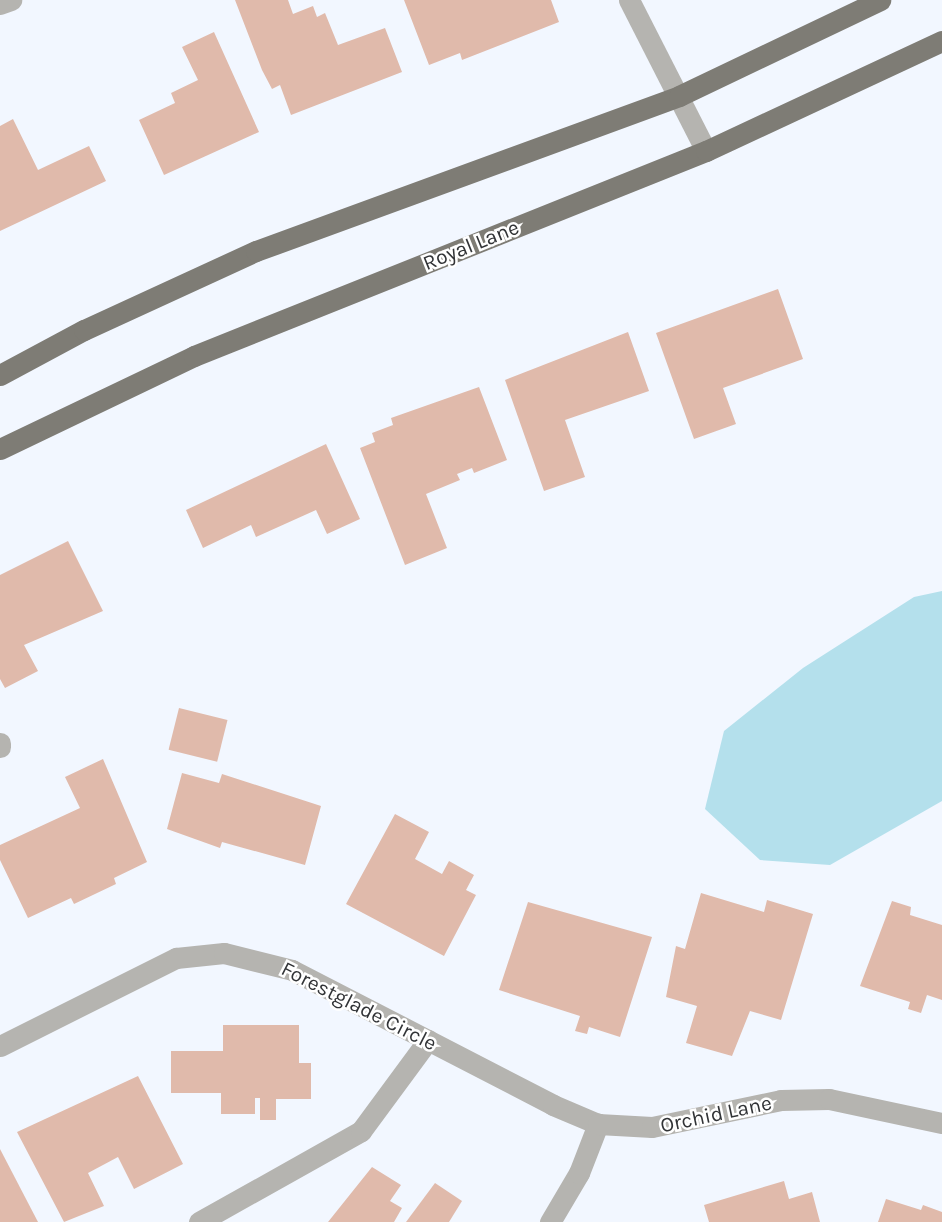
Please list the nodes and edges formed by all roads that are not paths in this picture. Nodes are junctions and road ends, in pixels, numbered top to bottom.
1 (10, 0) edge
2 (629, 0) edge
3 (880, 0) edge
4 (0, 4) edge
5 (942, 41) edge
6 (679, 96) junction
7 (706, 151) junction
8 (0, 374) edge
9 (0, 449) edge
10 (428, 1040) junction
11 (0, 1046) edge
12 (942, 1123) edge
13 (598, 1124) junction
14 (199, 1222) edge
15 (550, 1222) edge

1 - 4 street
2 - 6 street
3 - 6 main road
5 - 7 main road, Royal Lane
6 - 7 street
6 - 8 main road
7 - 9 main road, Royal Lane
10 - 11 street, Forestglade Circle
10 - 13 street, Forestglade Circle
10 - 14 street
12 - 13 street, Orchid Lane
13 - 15 street

